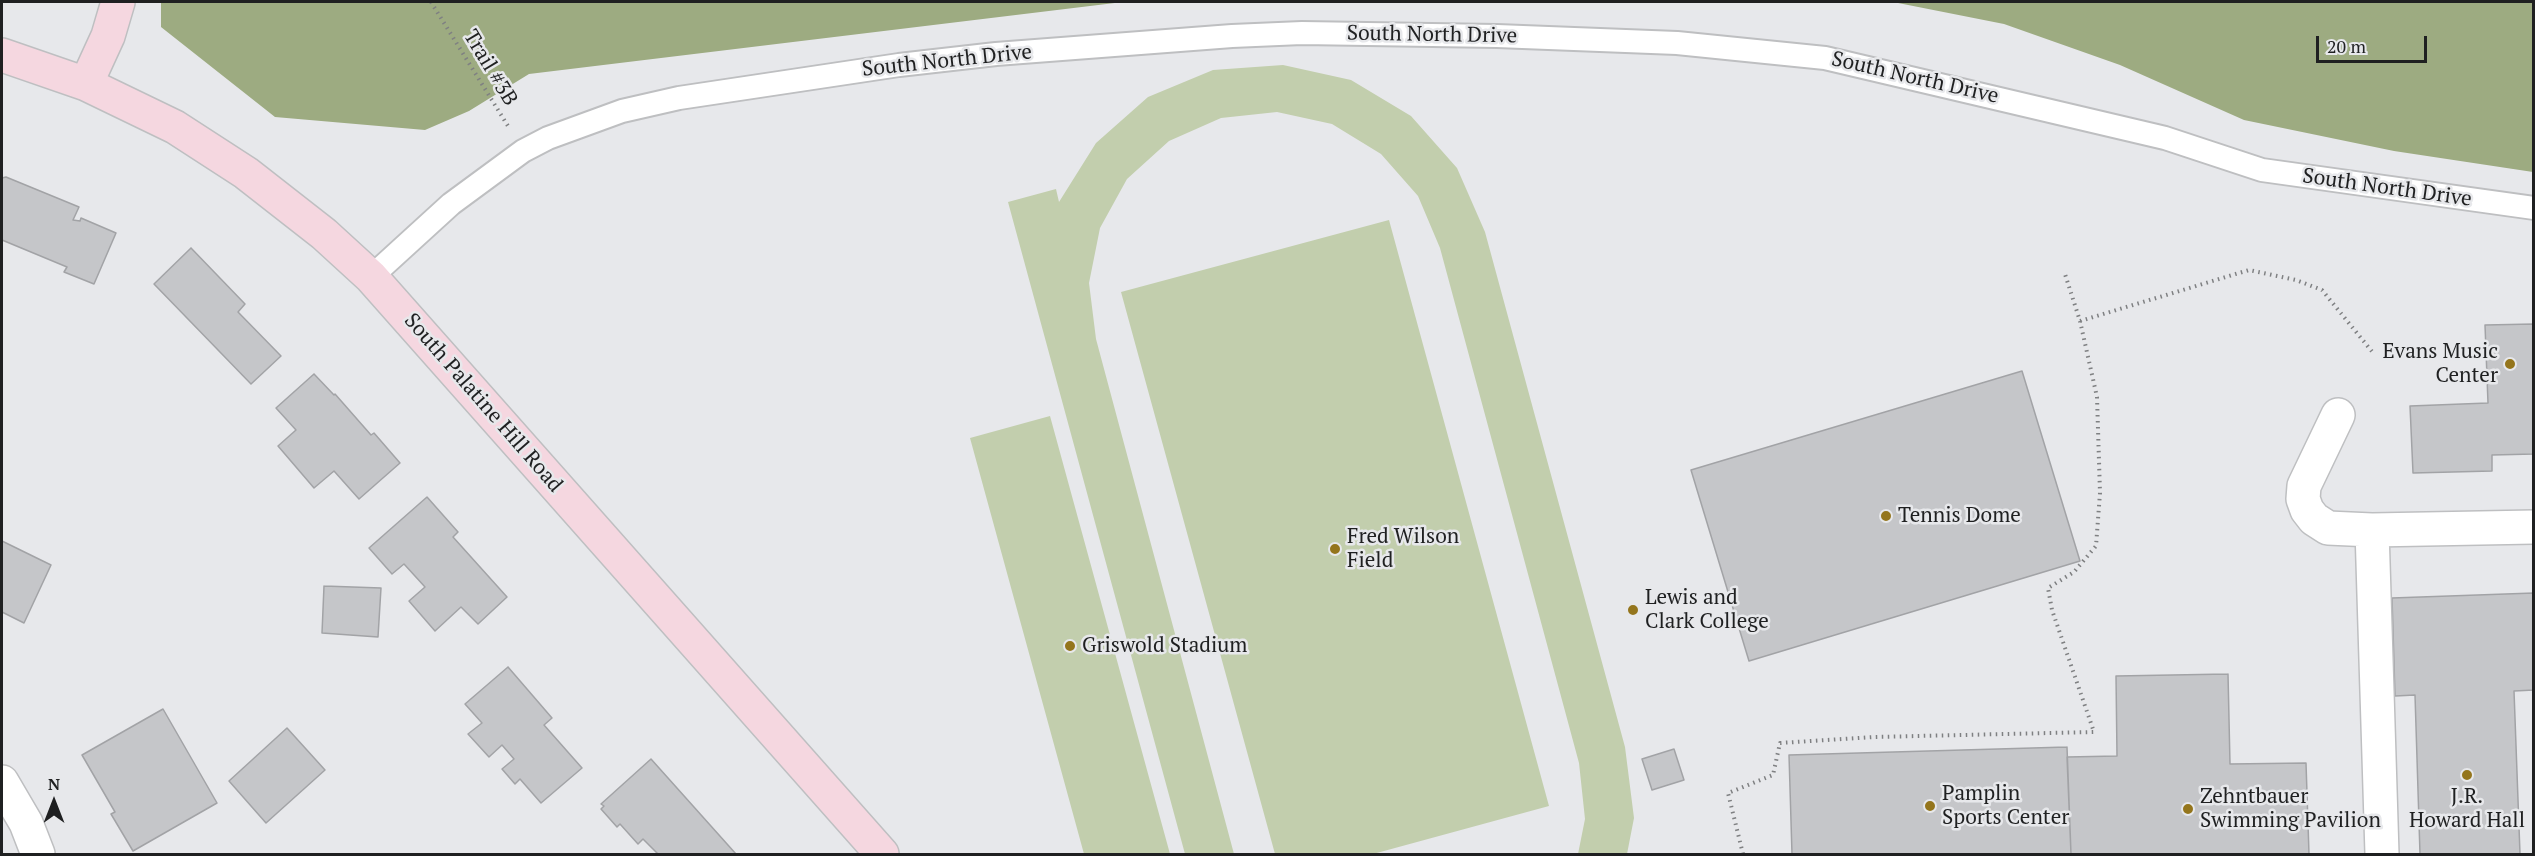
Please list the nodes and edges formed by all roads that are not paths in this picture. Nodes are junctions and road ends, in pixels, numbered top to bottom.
1 (118, 2) edge
2 (2, 55) edge
3 (86, 84) junction
4 (2534, 208) edge
5 (371, 277) junction
6 (2338, 415) dead end
7 (2534, 526) edge
8 (2372, 530) junction
9 (2, 782) edge
10 (38, 855) edge
11 (882, 855) edge
12 (2382, 855) edge

1 - 3 street
2 - 3 street, South Palatine Hill Road
3 - 5 street, South Palatine Hill Road
4 - 5 lane, South North Drive
5 - 11 street, South Palatine Hill Road
6 - 8 street
7 - 8 street
8 - 12 street
9 - 10 street

